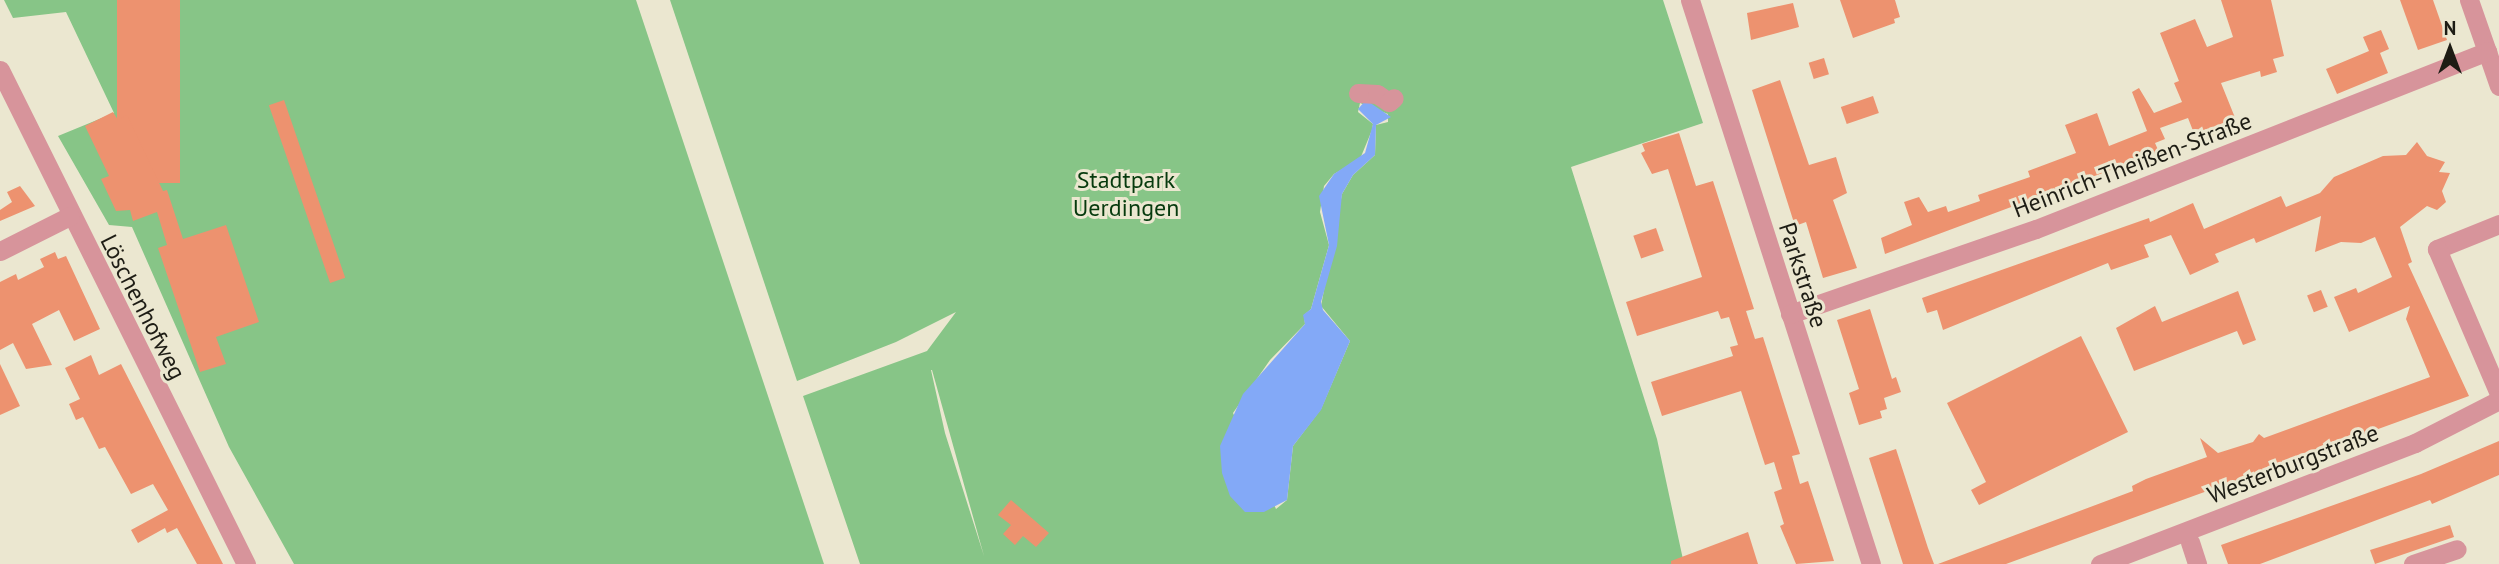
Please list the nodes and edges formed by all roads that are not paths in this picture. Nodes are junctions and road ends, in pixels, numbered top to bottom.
1 (1690, 0) edge
2 (2469, 0) edge
3 (2487, 51) junction
4 (0, 70) edge
5 (2499, 86) edge
6 (1358, 93) dead end
7 (1394, 98) dead end
8 (70, 216) junction
9 (2499, 224) edge
10 (0, 251) edge
11 (1790, 314) junction
12 (2499, 394) edge
13 (2499, 400) edge
14 (2190, 542) dead end
15 (2457, 549) dead end
16 (246, 564) edge
17 (1871, 564) edge
18 (2099, 564) edge
19 (2197, 564) edge
20 (2413, 564) edge

1 - 11 street, Parkstraße
2 - 3 street
3 - 5 street
3 - 11 street, Heinrich-Theißen-Straße
4 - 8 street, Löschenhofweg
6 - 7 street
8 - 10 street
8 - 16 street, Löschenhofweg
9 - 12 street
11 - 17 street, Parkstraße
13 - 18 street, Westerburgstraße
14 - 19 street
15 - 20 street

